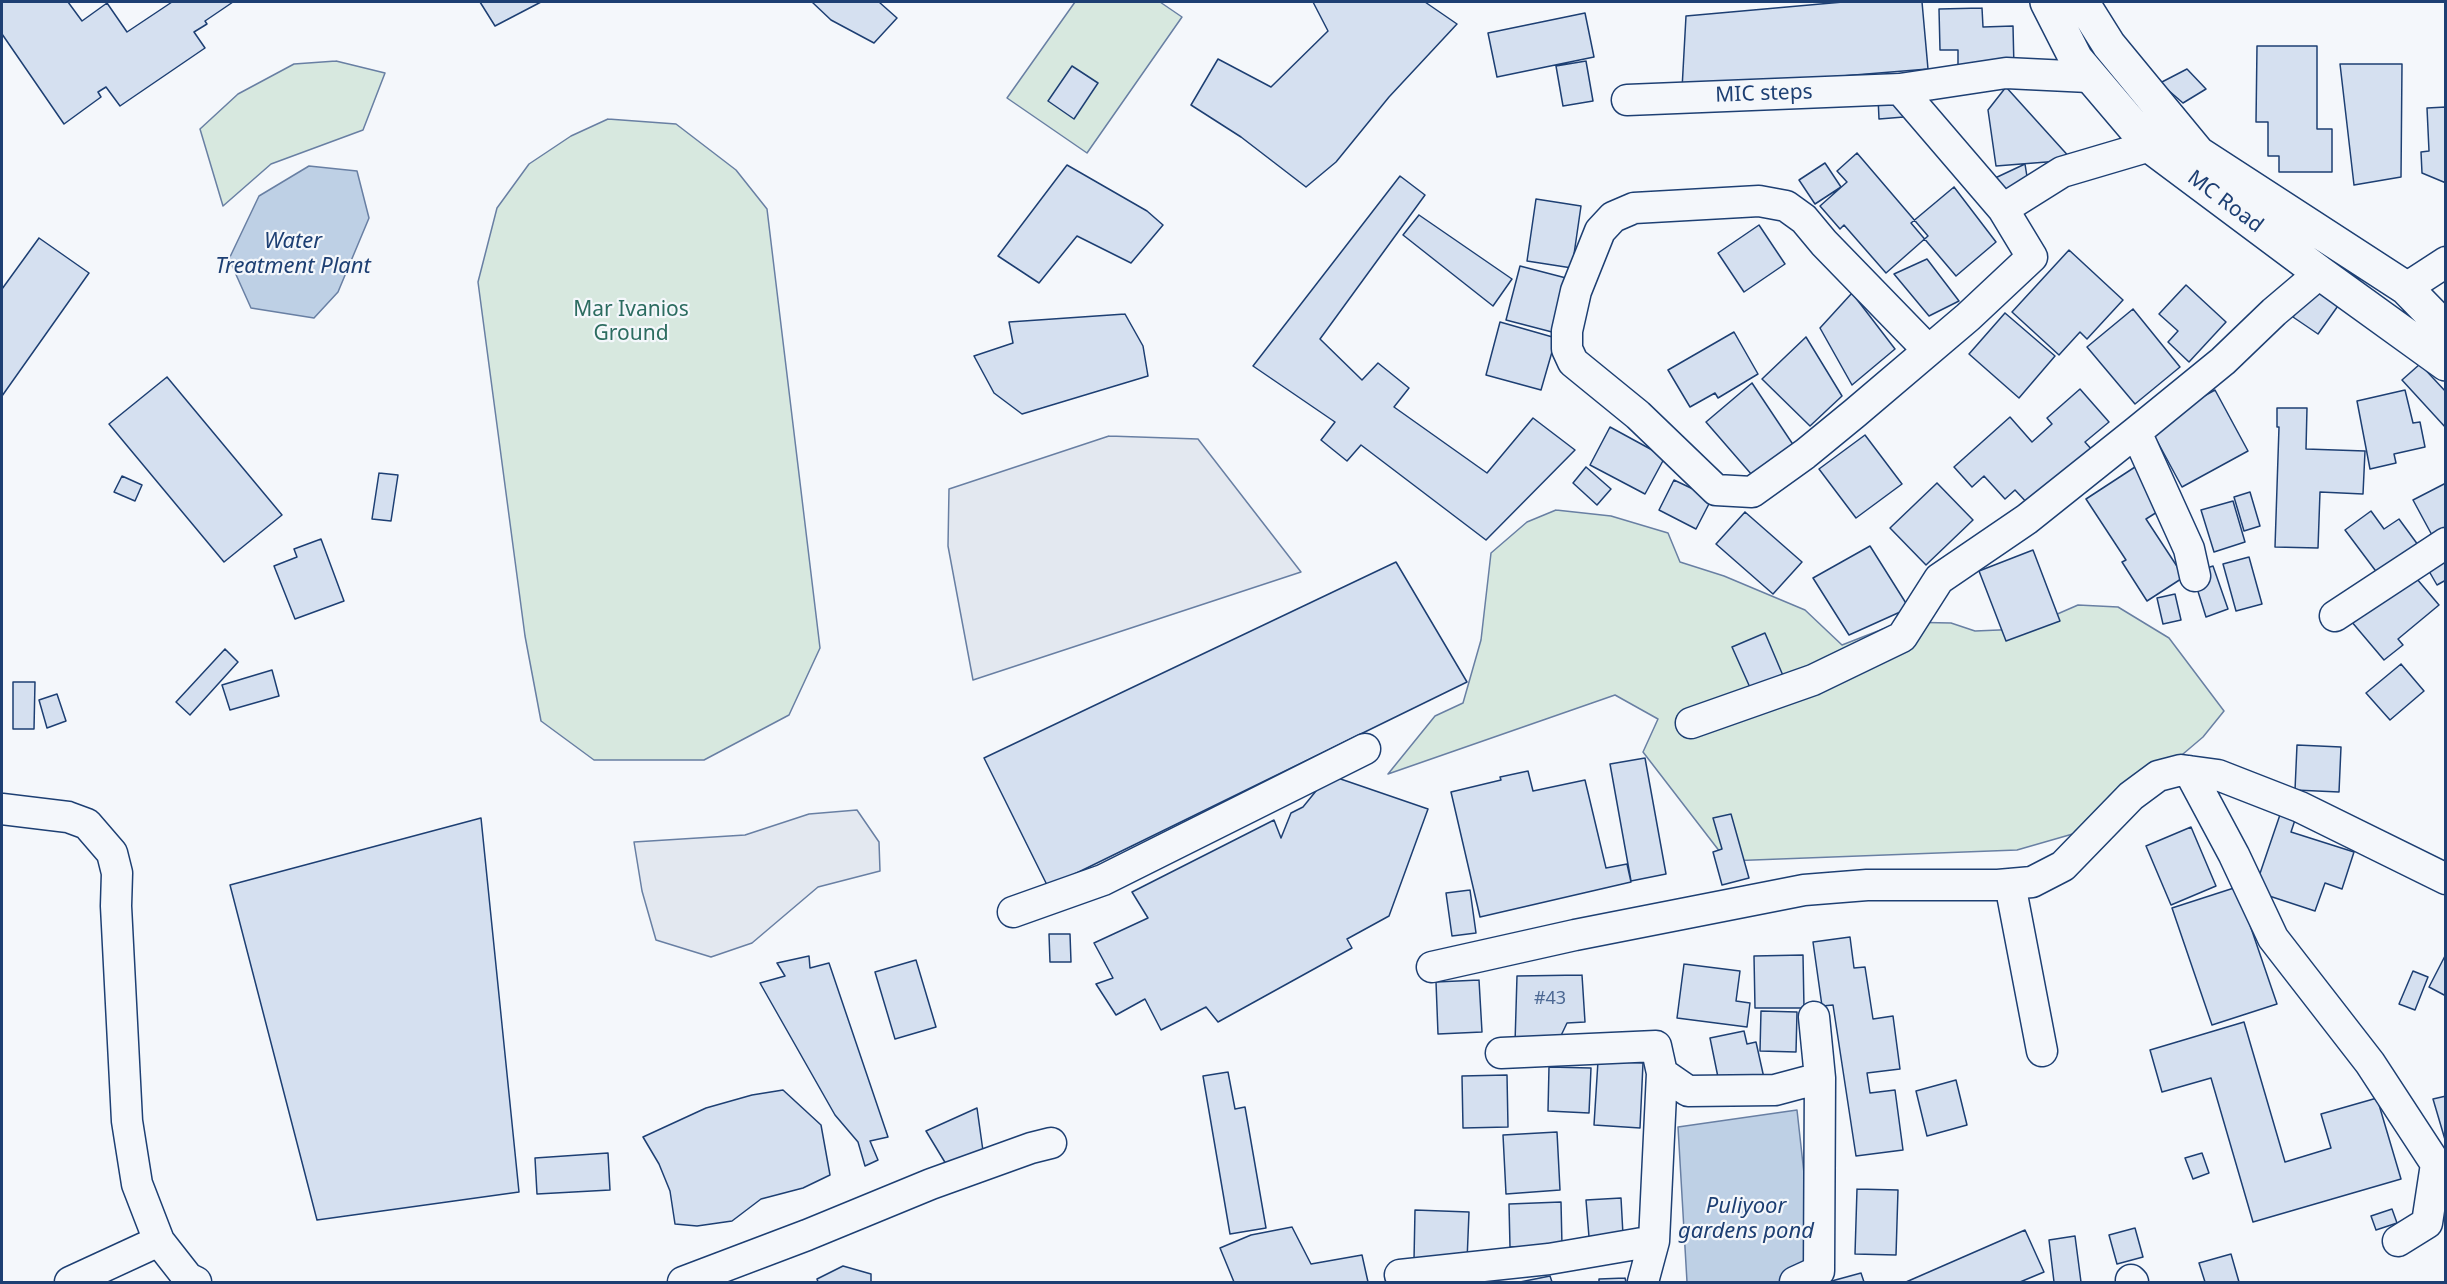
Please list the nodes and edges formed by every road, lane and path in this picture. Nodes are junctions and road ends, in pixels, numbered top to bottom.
1 (2047, 2) edge
2 (2082, 2) edge
3 (2109, 45) junction
4 (2082, 68) junction
5 (1900, 89) junction
6 (1627, 100) dead end
7 (2150, 146) junction
8 (2003, 209) junction
9 (2445, 262) edge
10 (2320, 273) junction
11 (2406, 288) junction
12 (2445, 329) edge
13 (1927, 349) junction
14 (2445, 364) edge
15 (2136, 432) junction
16 (2445, 543) edge
17 (2195, 576) dead end
18 (2336, 616) dead end
19 (1691, 723) dead end
20 (1365, 749) dead end
21 (2189, 771) junction
22 (2, 810) edge
23 (2445, 879) edge
24 (2010, 884) junction
25 (1013, 912) dead end
26 (1432, 967) dead end
27 (1814, 1017) dead end
28 (2042, 1051) dead end
29 (1501, 1053) dead end
30 (1662, 1073) junction
31 (1820, 1078) junction
32 (1051, 1143) dead end
33 (159, 1241) junction
34 (1654, 1241) junction
35 (2398, 1241) dead end
36 (1400, 1275) dead end
37 (70, 1282) edge
38 (196, 1282) edge
39 (683, 1282) edge
40 (1643, 1282) edge
41 (1795, 1282) edge

1 - 4 main road, MC Road
2 - 3 main road, MC Road
3 - 4 main road
3 - 11 main road, MC Road
4 - 5 street, MIC steps
4 - 7 main road, MC Road
5 - 6 street, MIC steps
5 - 8 street
7 - 8 street
7 - 10 main road, MC Road
8 - 13 street
9 - 11 street
10 - 14 main road, MC Road
10 - 15 street
11 - 12 main road, MC Road
13 - 13 street
15 - 17 street
15 - 19 street
16 - 18 street
20 - 25 street
21 - 23 street
21 - 24 street
21 - 35 street
22 - 33 street
24 - 26 street
24 - 28 street
27 - 31 street
29 - 30 street
30 - 31 street
30 - 34 street
31 - 41 street
32 - 39 street
33 - 37 street
33 - 38 street
34 - 36 street
34 - 40 street

